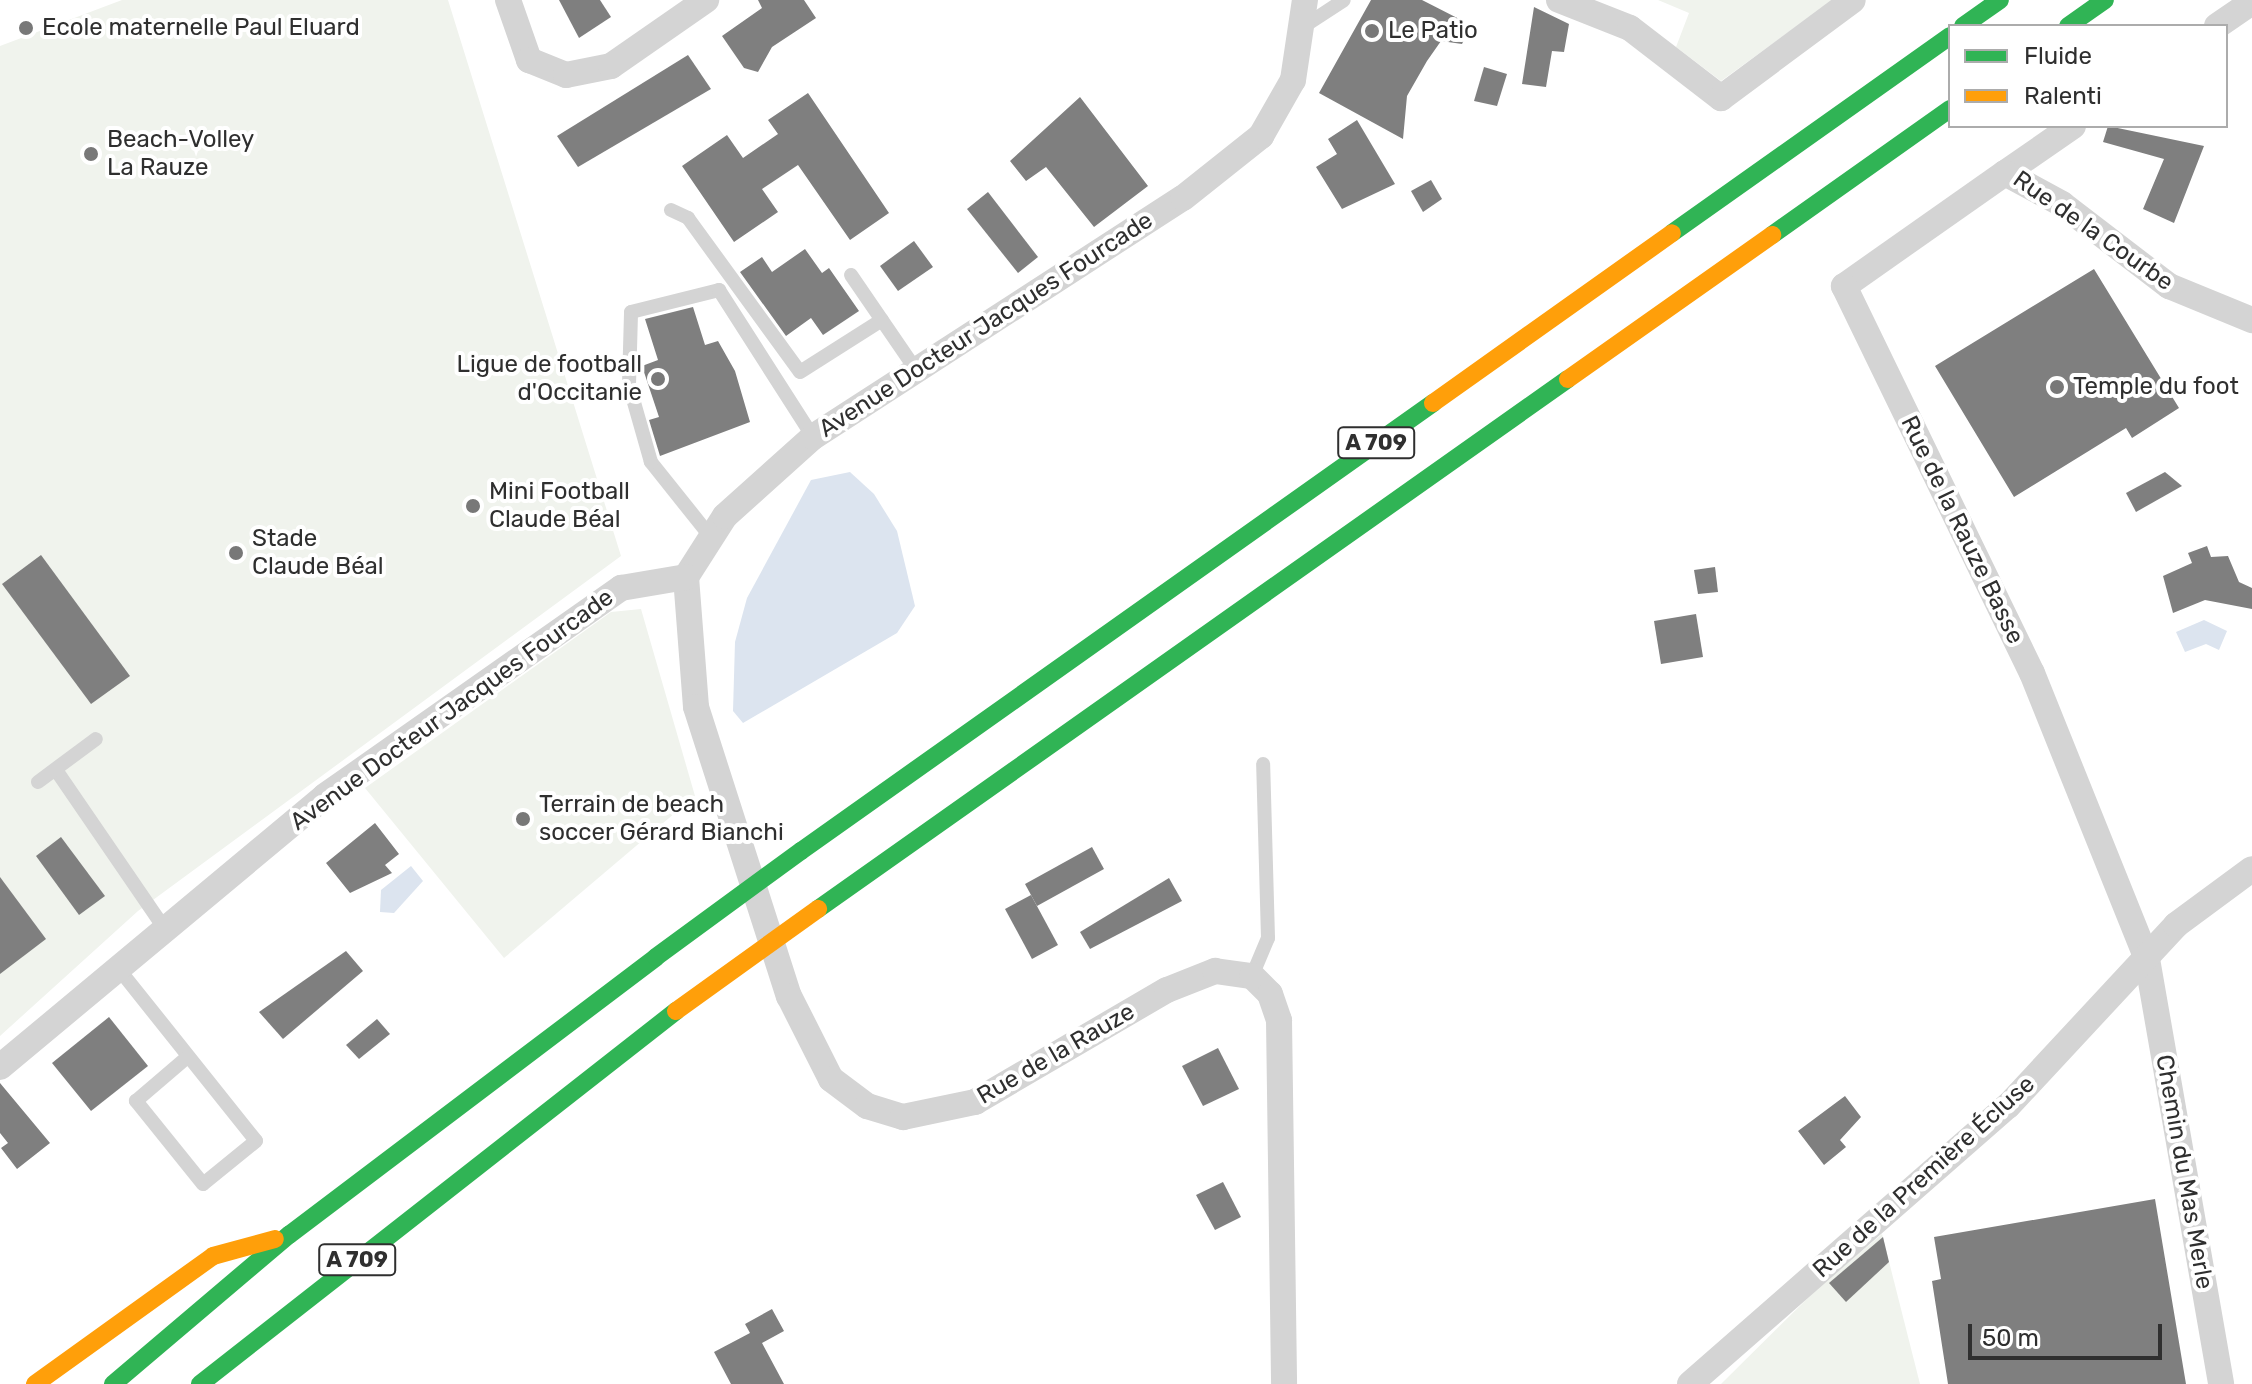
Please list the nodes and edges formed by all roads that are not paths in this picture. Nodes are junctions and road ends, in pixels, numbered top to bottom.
1 (508, 0) edge
2 (706, 0) edge
3 (1344, 0) edge
4 (1559, 0) edge
5 (1853, 0) edge
6 (2000, 0) edge
7 (2105, 0) edge
8 (2252, 2) edge
9 (1305, 13) edge
10 (1966, 24) edge
11 (2071, 24) edge
12 (2220, 24) edge
13 (1948, 37) edge
14 (1948, 110) edge
15 (2070, 128) edge
16 (2005, 173) junction
17 (671, 210) dead end
18 (851, 275) dead end
19 (882, 320) junction
20 (2252, 320) edge
21 (914, 367) junction
22 (813, 437) junction
23 (710, 536) junction
24 (686, 577) junction
25 (96, 739) dead end
26 (1263, 764) dead end
27 (56, 770) junction
28 (38, 782) dead end
29 (2252, 869) edge
30 (165, 929) junction
31 (2147, 959) junction
32 (118, 968) junction
33 (1252, 976) junction
34 (185, 1059) junction
35 (0, 1067) edge
36 (289, 1235) junction
37 (35, 1384) edge
38 (113, 1384) edge
39 (200, 1384) edge
40 (1284, 1384) edge
41 (1690, 1384) edge
42 (2221, 1384) edge

1 - 2 street
3 - 9 lane
4 - 5 street
6 - 10 highway
7 - 11 highway
8 - 12 street
9 - 21 street, Avenue Docteur Jacques Fourcade
13 - 36 highway, A 709, bridge
14 - 39 highway, A 709, bridge
15 - 16 street, Rue de la Courbe
16 - 20 street, Rue de la Courbe
16 - 31 street, Rue de la Rauze Basse
17 - 19 lane
18 - 19 lane
19 - 21 lane
21 - 22 street, Avenue Docteur Jacques Fourcade
22 - 23 street, Avenue Docteur Jacques Fourcade
22 - 23 lane
23 - 24 street, Avenue Docteur Jacques Fourcade
24 - 30 street, Avenue Docteur Jacques Fourcade
24 - 33 street, Rue de la Rauze
25 - 27 lane
26 - 33 lane
27 - 28 lane
27 - 30 lane
29 - 31 street
30 - 32 street, Avenue Docteur Jacques Fourcade
31 - 41 street, Rue de la Première Écluse
31 - 42 street, Chemin du Mas Merle
32 - 34 lane
32 - 35 street, Avenue Docteur Jacques Fourcade
33 - 40 street
34 - 34 lane
36 - 37 highway
36 - 38 highway, A 709

